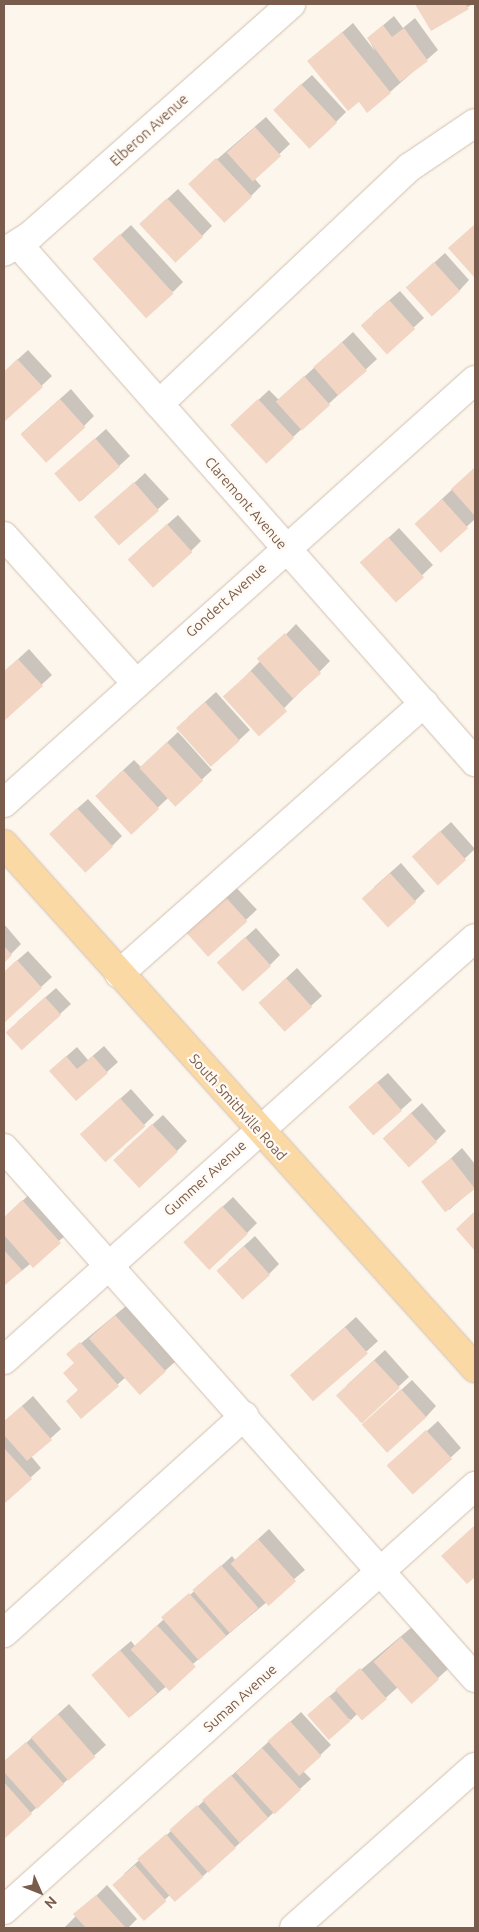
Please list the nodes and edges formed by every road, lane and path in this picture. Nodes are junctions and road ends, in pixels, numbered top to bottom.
1 (291, 4) edge
2 (475, 123) edge
3 (11, 248) edge
4 (475, 380) edge
5 (159, 404) junction
6 (4, 536) edge
7 (285, 547) junction
8 (135, 682) junction
9 (424, 703) junction
10 (475, 762) edge
11 (4, 803) edge
12 (4, 844) edge
13 (475, 938) edge
14 (119, 974) junction
15 (258, 1131) junction
16 (4, 1148) edge
17 (108, 1265) junction
18 (4, 1360) edge
19 (475, 1368) edge
20 (244, 1416) junction
21 (475, 1486) edge
22 (382, 1570) junction
23 (4, 1633) edge
24 (475, 1678) edge
25 (475, 1767) edge
26 (4, 1910) edge
27 (294, 1928) edge

1 - 3 street, Elberon Avenue
2 - 5 street
3 - 5 street, Claremont Avenue
4 - 7 street, Gondert Avenue
5 - 7 street, Claremont Avenue
6 - 8 street
7 - 8 street, Gondert Avenue
7 - 9 street, Claremont Avenue
8 - 11 street, Gondert Avenue
9 - 10 street, Claremont Avenue
9 - 14 street
12 - 14 main road, South Smithville Road
13 - 15 street, Gummer Avenue
14 - 15 main road, South Smithville Road
15 - 17 street, Gummer Avenue
15 - 19 main road, South Smithville Road
16 - 17 street
17 - 18 street, Gummer Avenue
17 - 20 street
20 - 22 street
20 - 23 street
21 - 22 street, Suman Avenue
22 - 24 street
22 - 26 street, Suman Avenue
25 - 27 street

